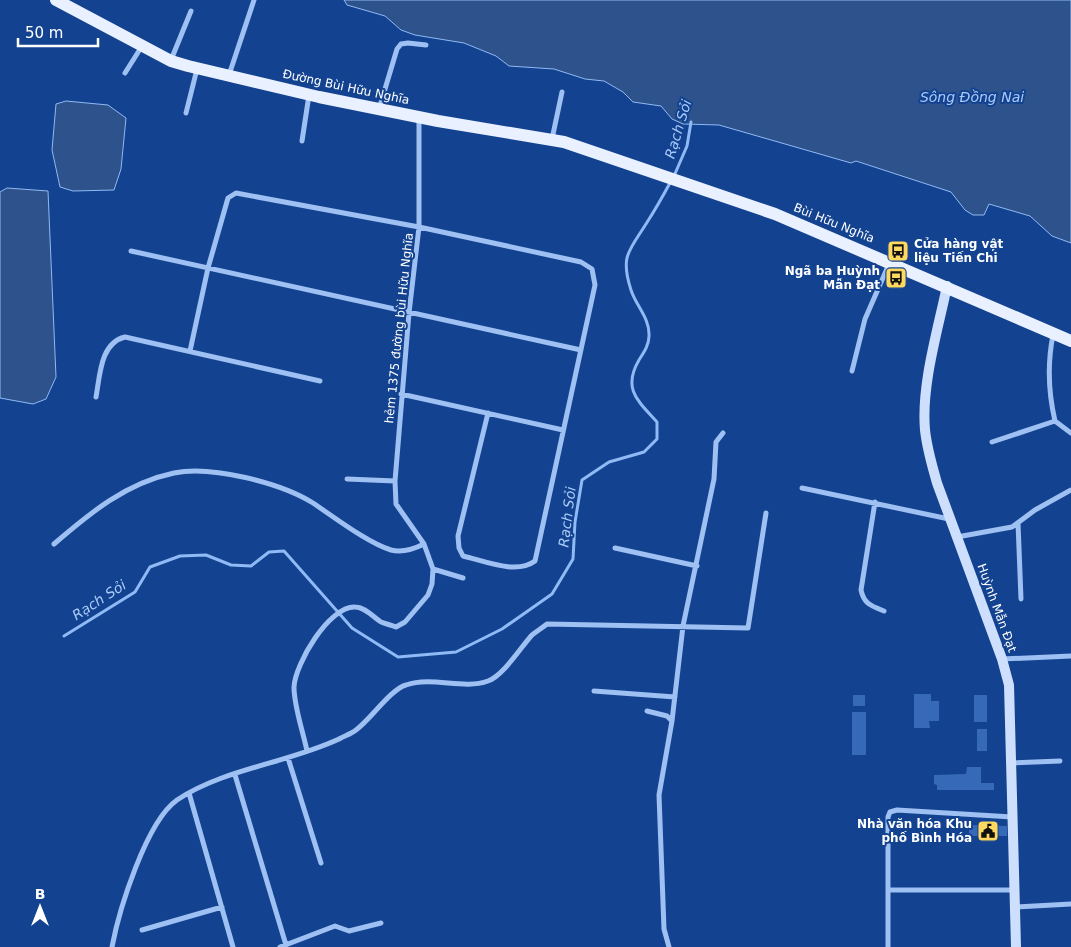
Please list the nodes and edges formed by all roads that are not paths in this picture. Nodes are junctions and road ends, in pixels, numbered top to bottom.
1 (56, 0) edge
2 (254, 0) edge
3 (191, 11) dead end
4 (142, 45) junction
5 (426, 46) dead end
6 (171, 61) junction
7 (197, 68) junction
8 (125, 73) dead end
9 (229, 75) junction
10 (562, 92) dead end
11 (309, 95) junction
12 (379, 109) junction
13 (186, 113) dead end
14 (420, 117) junction
15 (552, 140) junction
16 (302, 141) dead end
17 (641, 168) joint
18 (419, 227) junction
19 (130, 251) dead end
20 (890, 262) junction
21 (208, 268) junction
22 (947, 286) junction
23 (409, 312) junction
24 (1054, 333) junction
25 (1071, 341) edge
26 (581, 350) junction
27 (190, 351) junction
28 (852, 372) dead end
29 (320, 380) dead end
30 (401, 394) junction
31 (96, 397) dead end
32 (488, 413) junction
33 (1055, 421) junction
34 (563, 430) junction
35 (1071, 433) edge
36 (723, 434) dead end
37 (992, 442) dead end
38 (347, 479) dead end
39 (396, 481) junction
40 (802, 488) dead end
41 (1071, 490) edge
42 (874, 502) junction
43 (766, 513) dead end
44 (950, 519) junction
45 (1018, 523) junction
46 (957, 537) junction
47 (54, 544) dead end
48 (424, 544) junction
49 (615, 548) dead end
50 (697, 566) junction
51 (433, 569) junction
52 (463, 578) dead end
53 (1022, 598) dead end
54 (884, 611) dead end
55 (683, 626) junction
56 (1071, 656) edge
57 (1002, 659) junction
58 (594, 691) dead end
59 (675, 697) junction
60 (647, 711) dead end
61 (672, 721) junction
62 (308, 751) junction
63 (288, 758) junction
64 (1060, 762) dead end
65 (1011, 763) junction
66 (235, 775) junction
67 (189, 793) junction
68 (1012, 817) junction
69 (321, 863) dead end
70 (888, 890) junction
71 (1014, 890) junction
72 (1071, 904) edge
73 (222, 907) junction
74 (1015, 907) junction
75 (380, 923) dead end
76 (142, 930) dead end
77 (283, 946) edge
78 (112, 947) edge
79 (233, 947) edge
80 (669, 947) edge
81 (888, 947) edge
82 (1016, 947) edge

1 - 4 main road, Đường Bùi Hữu Nghĩa
2 - 9 street
3 - 6 street
4 - 6 main road, Đường Bùi Hữu Nghĩa
4 - 8 street
5 - 12 street
6 - 7 main road, Đường Bùi Hữu Nghĩa
7 - 9 main road, Đường Bùi Hữu Nghĩa
7 - 13 street
9 - 11 main road, Đường Bùi Hữu Nghĩa
10 - 15 street
11 - 12 main road, Đường Bùi Hữu Nghĩa
11 - 16 street
12 - 14 main road, Đường Bùi Hữu Nghĩa
14 - 15 main road, Đường Bùi Hữu Nghĩa
14 - 18 street, hẻm 1375 đường bùi Hữu Nghĩa
15 - 17 main road, Đường Bùi Hữu Nghĩa
17 - 20 main road, Bùi Hữu Nghĩa
18 - 21 street
18 - 23 street, hẻm 1375 đường bùi Hữu Nghĩa
18 - 26 street
19 - 21 street
20 - 22 main road, Bùi Hữu Nghĩa
20 - 28 street
21 - 23 street
21 - 27 street
22 - 24 main road, Bùi Hữu Nghĩa
22 - 44 main road, Huỳnh Mẫn Đạt
23 - 26 street
23 - 30 street, hẻm 1375 đường bùi Hữu Nghĩa
24 - 25 main road, Bùi Hữu Nghĩa
24 - 33 street
26 - 34 street
27 - 29 street
27 - 31 street
30 - 32 street
30 - 39 street, hẻm 1375 đường bùi Hữu Nghĩa
32 - 34 street
32 - 34 street
33 - 35 street
33 - 37 street
36 - 50 street
38 - 39 street
39 - 48 street, hẻm 1375 đường bùi Hữu Nghĩa
40 - 42 street
41 - 45 street
42 - 44 street
42 - 54 street
43 - 55 street
44 - 46 main road, Huỳnh Mẫn Đạt
45 - 46 street
45 - 53 street
46 - 57 main road, Huỳnh Mẫn Đạt
47 - 48 street
48 - 51 street, hẻm 1375 đường bùi Hữu Nghĩa
49 - 50 street
50 - 55 street
51 - 52 street
51 - 62 street
55 - 59 street
55 - 62 street
56 - 57 street
57 - 65 main road, Huỳnh Mẫn Đạt
58 - 59 street
59 - 61 street
60 - 61 street
61 - 80 street
62 - 63 street
63 - 66 street
63 - 69 street
64 - 65 street
65 - 68 main road, Huỳnh Mẫn Đạt
66 - 67 street
66 - 77 street
67 - 73 street
67 - 78 street
68 - 70 street
68 - 71 main road, Huỳnh Mẫn Đạt
70 - 71 street
70 - 81 street
71 - 74 main road, Huỳnh Mẫn Đạt
72 - 74 street
73 - 76 street
73 - 79 street
74 - 82 main road, Huỳnh Mẫn Đạt
75 - 77 street

